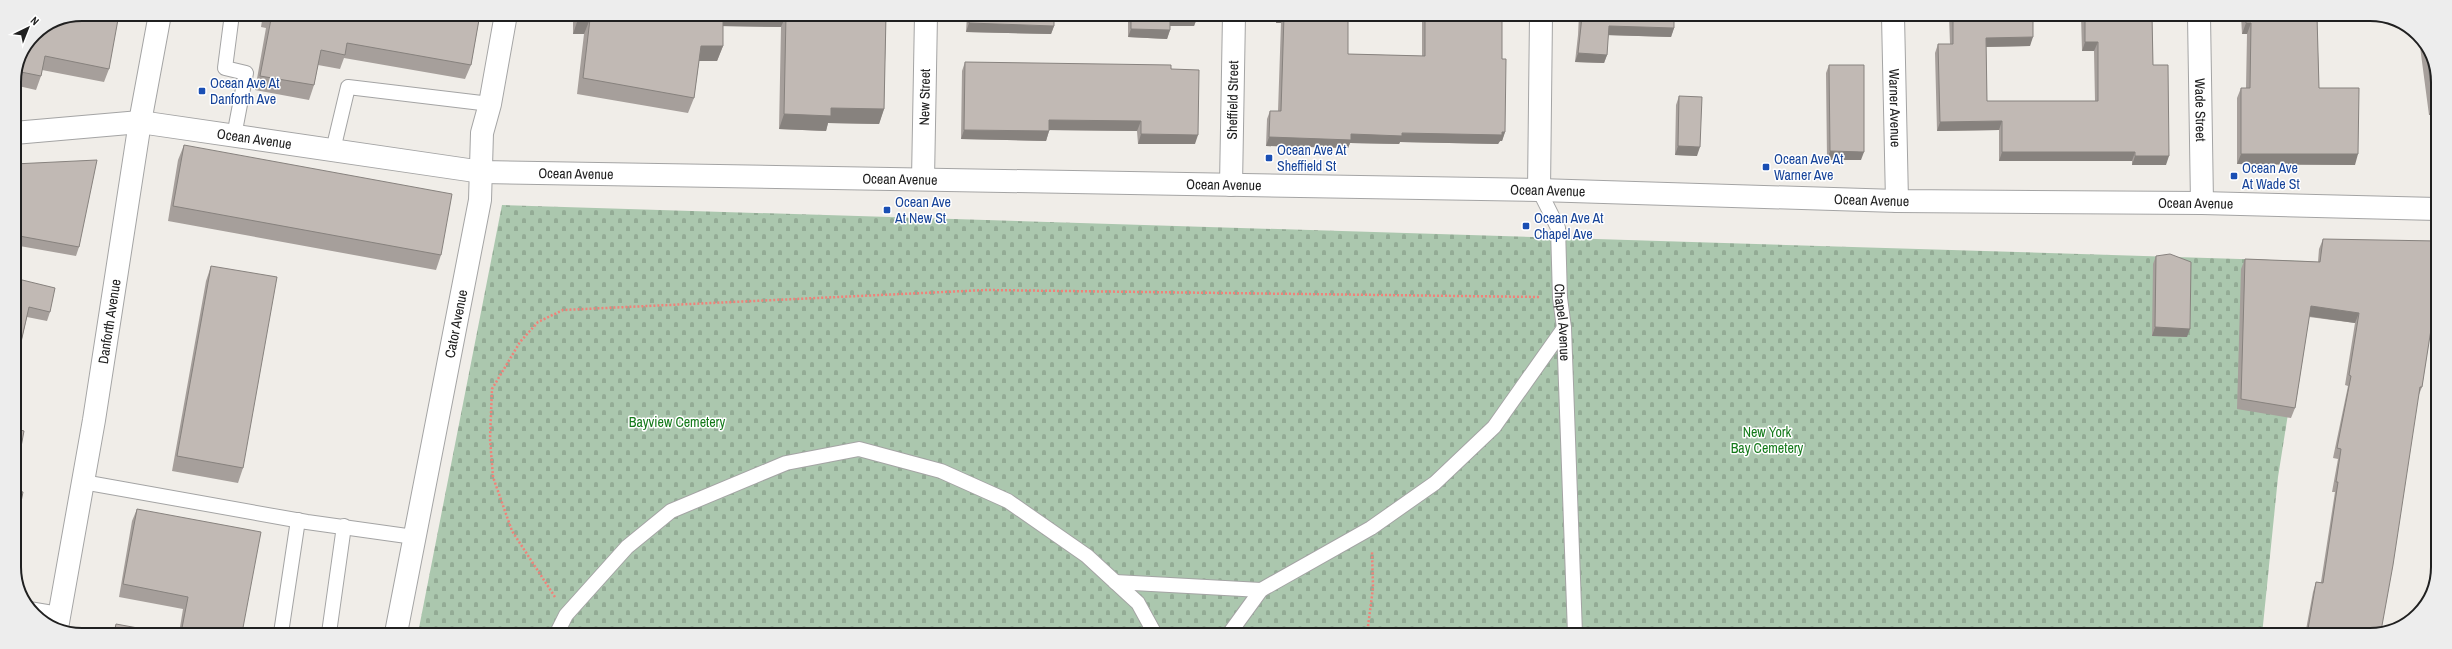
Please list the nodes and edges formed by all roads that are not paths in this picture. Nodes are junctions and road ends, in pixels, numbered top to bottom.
1 (159, 21) edge
2 (231, 21) edge
3 (505, 21) edge
4 (926, 21) edge
5 (1234, 21) edge
6 (1540, 21) edge
7 (1893, 21) edge
8 (2199, 21) edge
9 (490, 104) junction
10 (140, 122) junction
11 (21, 132) edge
12 (234, 136) junction
13 (332, 150) junction
14 (482, 172) junction
15 (923, 179) junction
16 (1231, 185) junction
17 (1539, 190) junction
18 (1897, 201) junction
19 (2202, 203) junction
20 (2431, 209) edge
21 (1564, 328) junction
22 (83, 482) junction
23 (298, 520) junction
24 (344, 526) junction
25 (414, 537) junction
26 (1115, 582) junction
27 (1260, 590) junction
28 (45, 616) edge
29 (58, 621) edge
30 (282, 628) edge
31 (329, 628) edge
32 (397, 628) edge
33 (560, 628) edge
34 (1152, 628) edge
35 (1234, 628) edge
36 (1575, 628) edge

1 - 10 street, Danforth Avenue
2 - 12 lane
3 - 9 street, Cator Avenue
4 - 15 street, New Street
5 - 16 street, Sheffield Street
6 - 17 street, Chapel Avenue
7 - 18 street, Warner Avenue
8 - 19 street, Wade Street
9 - 13 lane
9 - 14 street, Cator Avenue
10 - 11 street, Ocean Avenue
10 - 12 street, Ocean Avenue
10 - 22 street, Danforth Avenue
12 - 13 street, Ocean Avenue
13 - 14 street, Ocean Avenue
14 - 15 street, Ocean Avenue
14 - 25 street, Cator Avenue
15 - 16 street, Ocean Avenue
16 - 17 street, Ocean Avenue
17 - 18 street, Ocean Avenue
17 - 21 lane, Chapel Avenue
18 - 19 street, Ocean Avenue
19 - 20 street, Ocean Avenue
21 - 27 lane
21 - 36 lane, Chapel Avenue
22 - 23 lane
22 - 29 street, Danforth Avenue
23 - 24 lane
23 - 30 lane
24 - 25 lane
24 - 31 lane
25 - 32 street, Cator Avenue
26 - 27 lane
26 - 33 lane
26 - 34 lane
27 - 35 lane
28 - 29 lane

